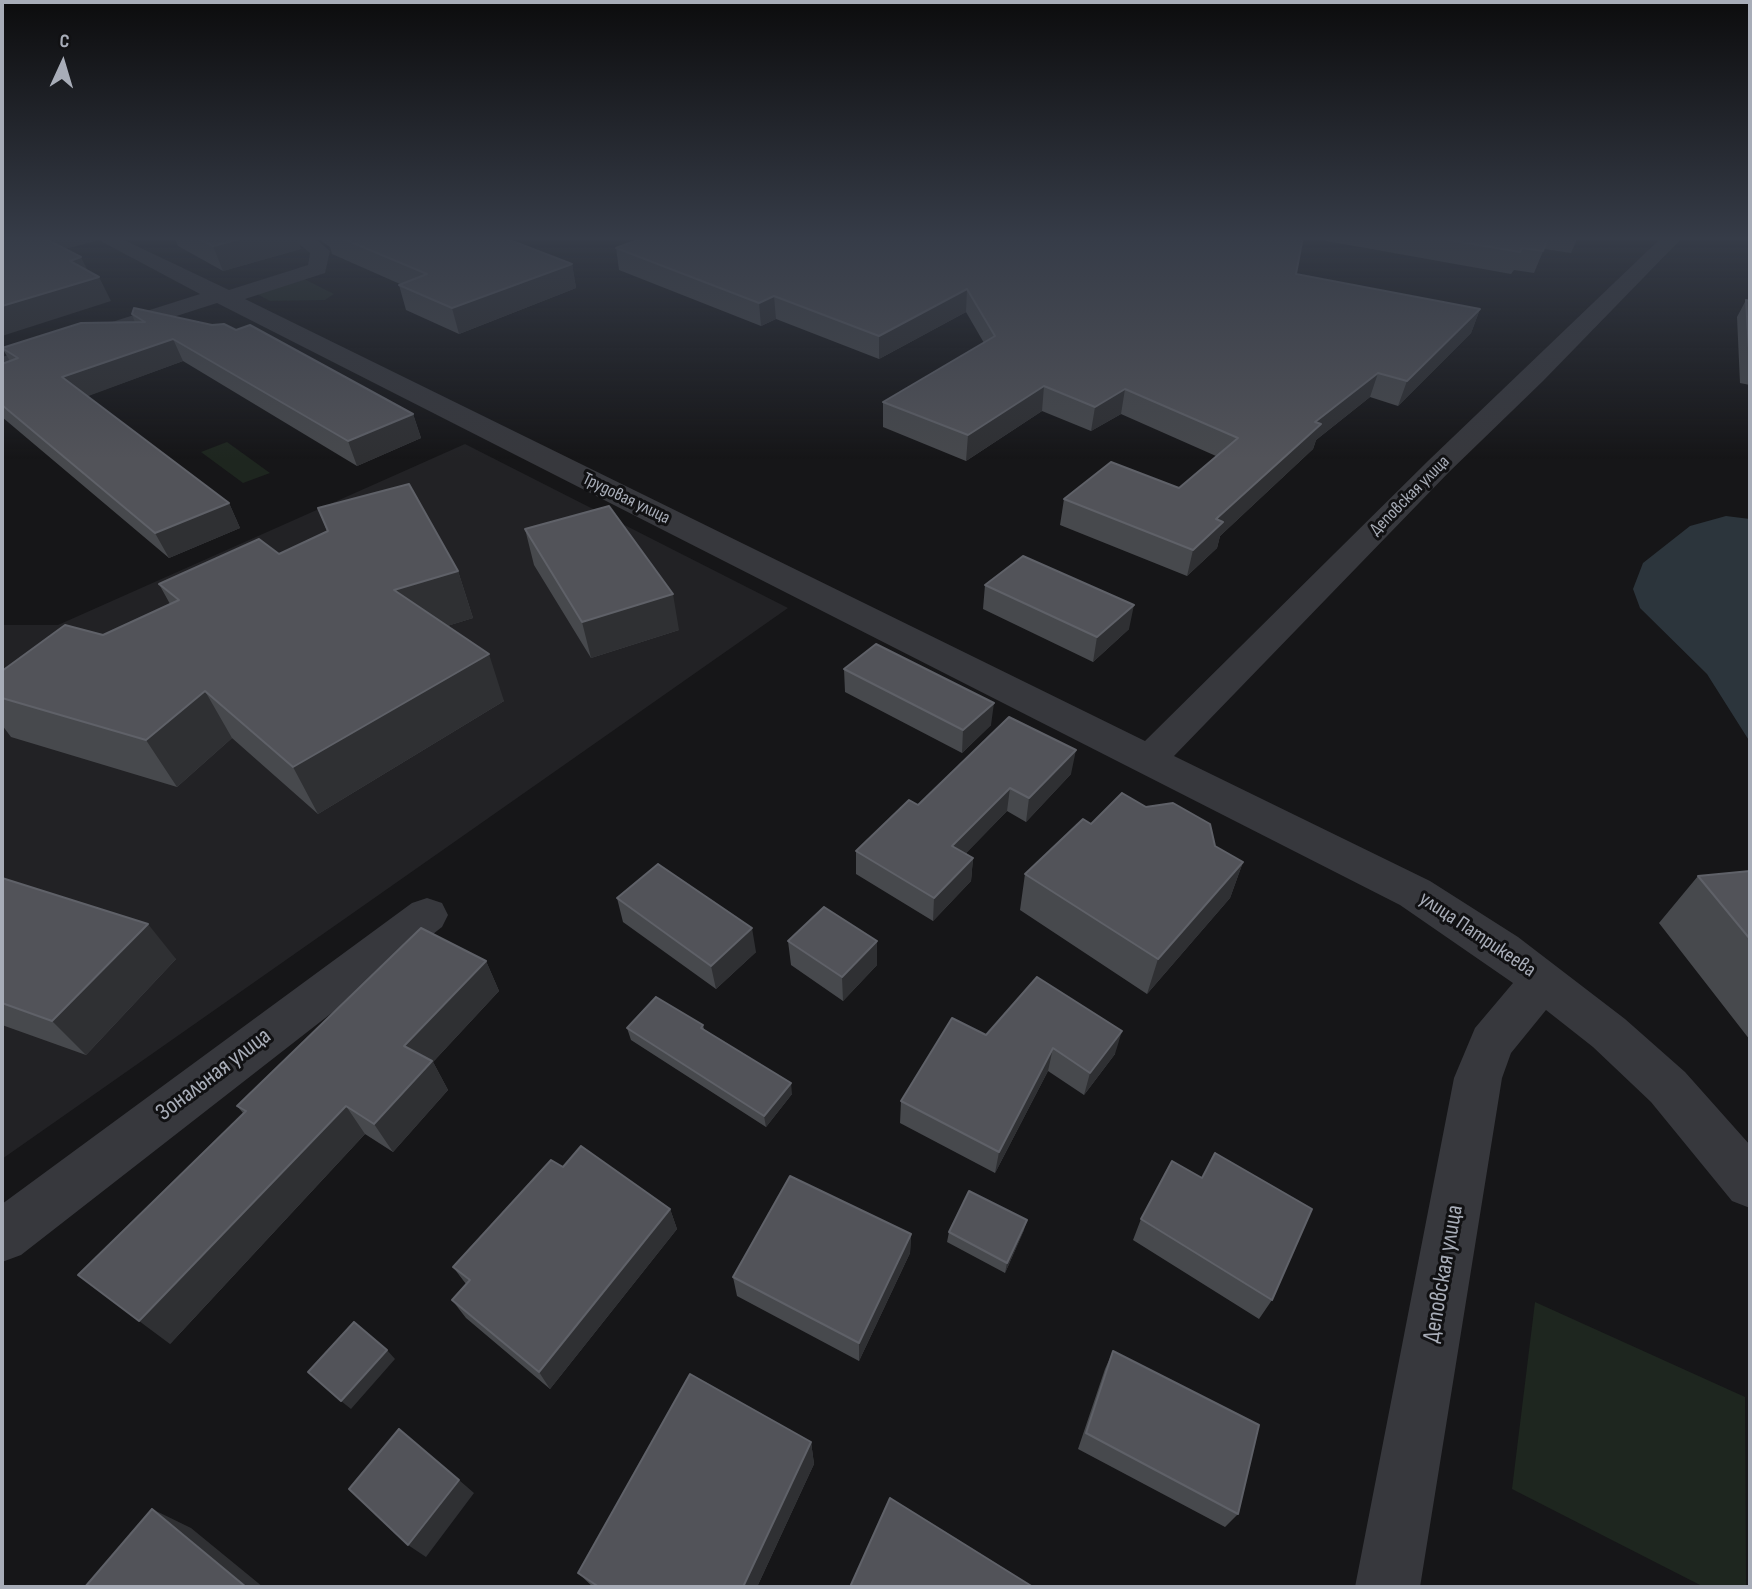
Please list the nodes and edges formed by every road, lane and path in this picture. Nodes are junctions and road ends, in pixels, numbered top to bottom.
1 (175, 311) edge
2 (254, 311) edge
3 (1599, 311) edge
4 (2, 365) edge
5 (1150, 758) junction
6 (427, 915) dead end
7 (1544, 980) junction
8 (1750, 1183) edge
9 (2, 1236) edge
10 (1387, 1587) edge

1 - 4 street
2 - 5 street, Трудовая улица
3 - 5 street, Деповская улица
5 - 7 street, улица Патрикеева
6 - 9 street, Зональная улица
7 - 8 street, улица Патрикеева
7 - 10 street, Деповская улица

